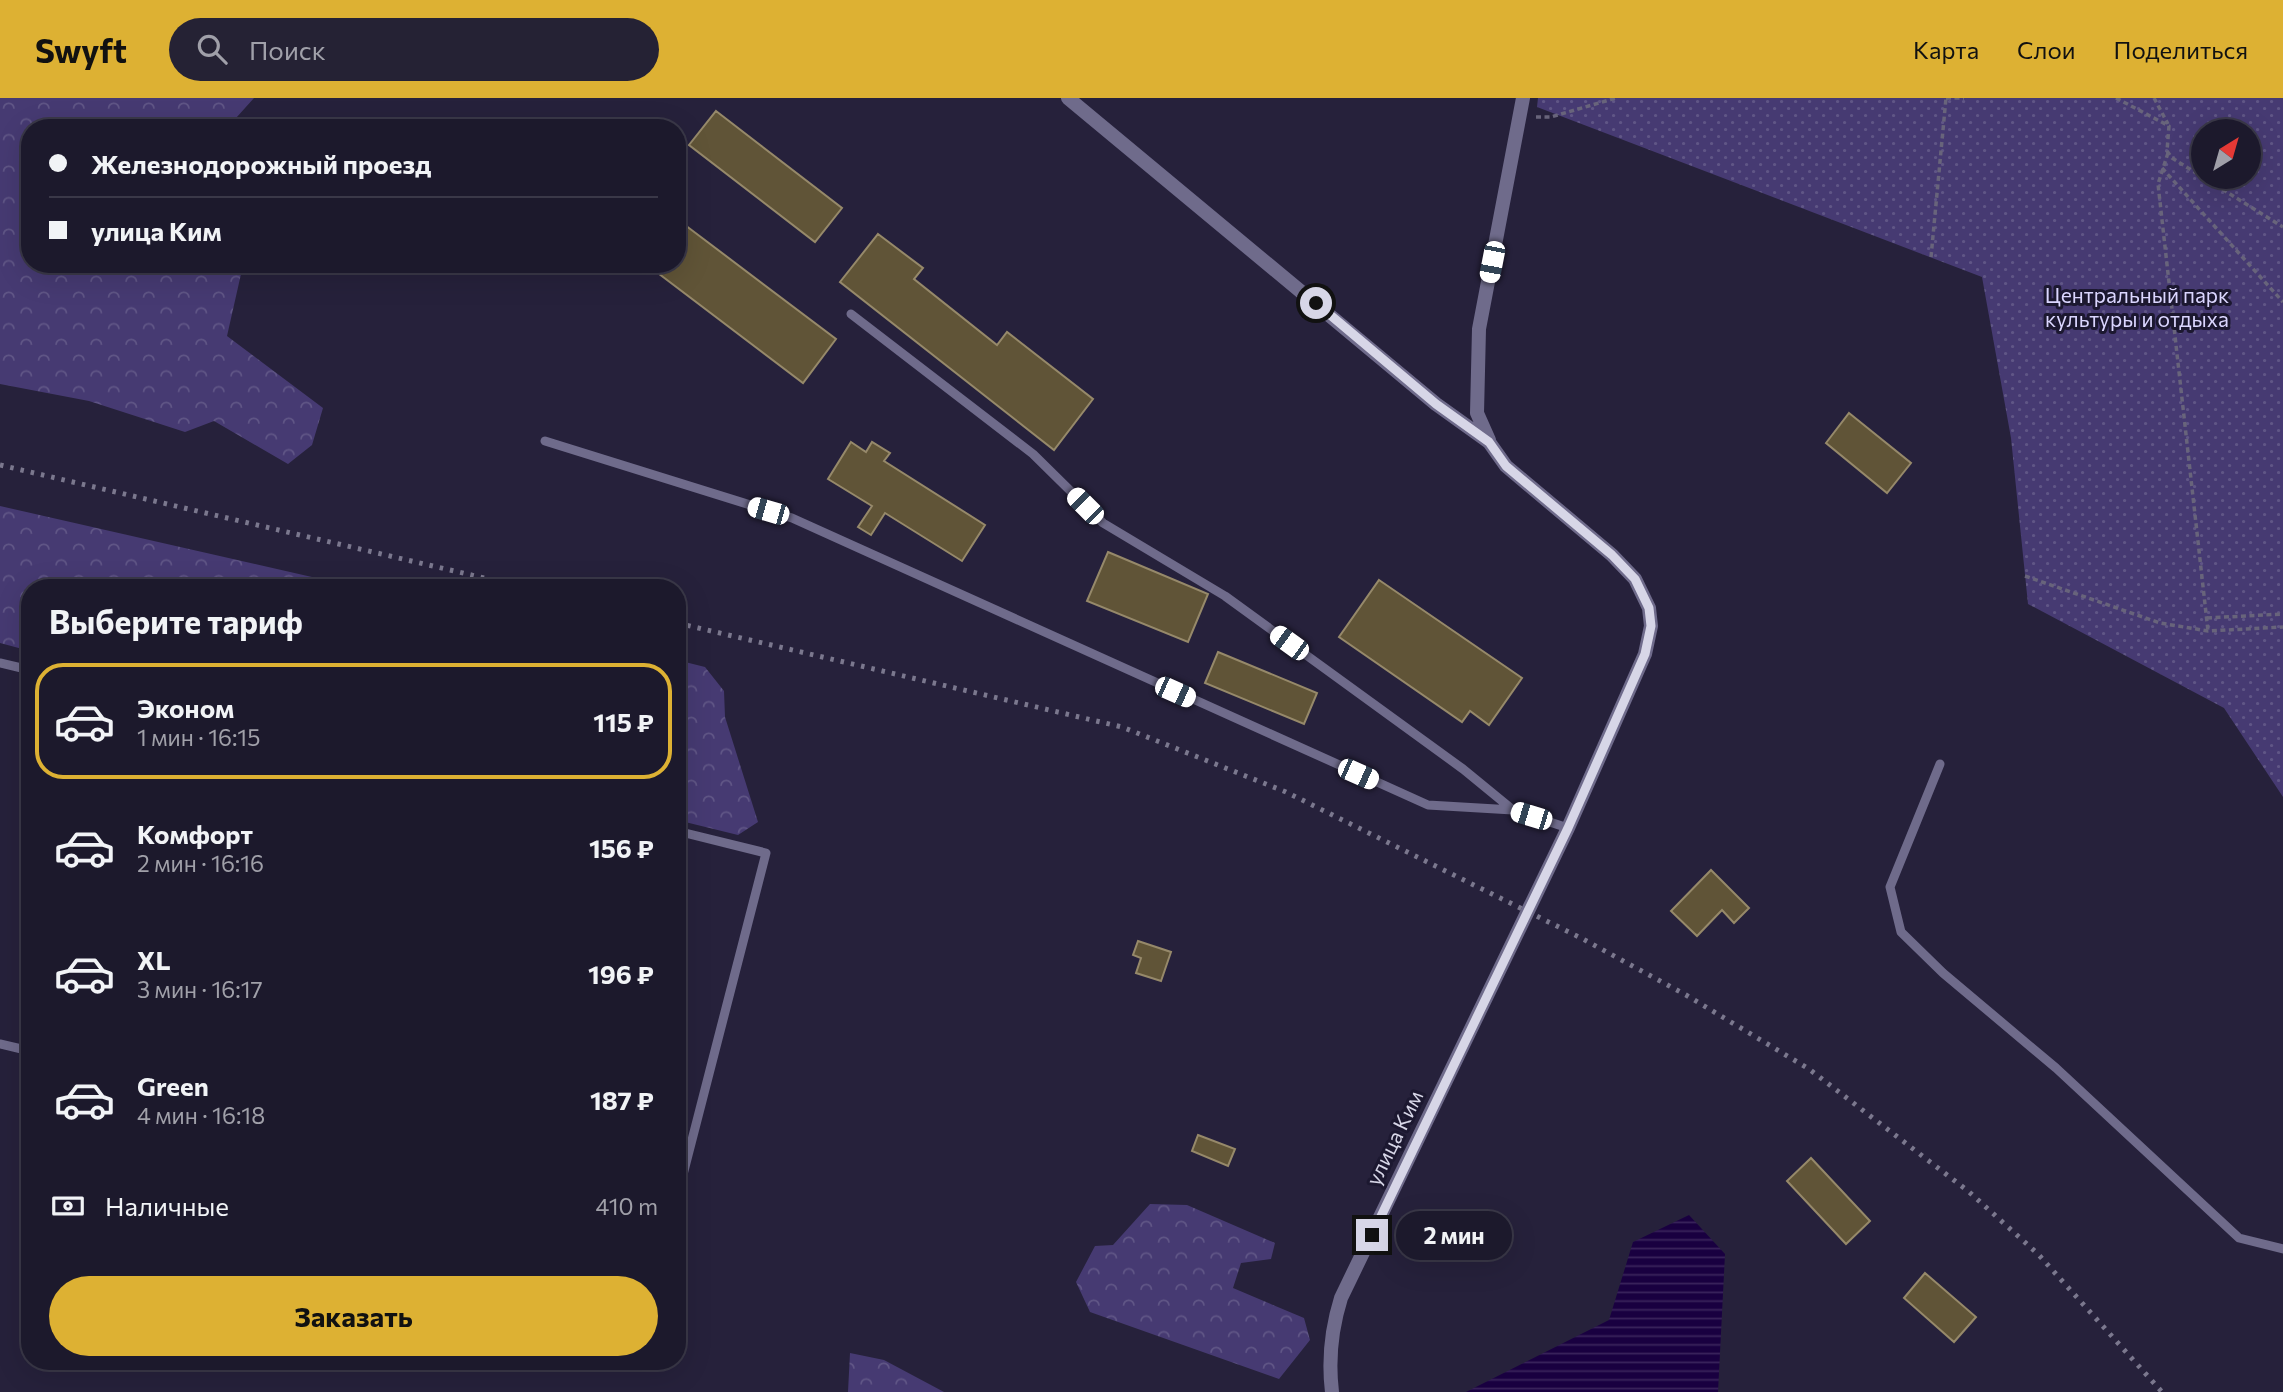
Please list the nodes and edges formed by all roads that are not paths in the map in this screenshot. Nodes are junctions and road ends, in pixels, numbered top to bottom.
1 (1068, 98) edge
2 (1523, 98) edge
3 (851, 314) dead end
4 (545, 441) dead end
5 (1489, 442) junction
6 (0, 663) edge
7 (21, 668) edge
8 (1940, 764) dead end
9 (1513, 810) junction
10 (1568, 828) junction
11 (686, 833) edge
12 (0, 1044) edge
13 (21, 1049) edge
14 (686, 1163) edge
15 (2283, 1249) edge
16 (1332, 1392) edge

1 - 5 street
2 - 5 street
3 - 9 lane
4 - 9 lane
5 - 10 street, улица Ким
6 - 7 lane
8 - 15 lane
9 - 10 lane
10 - 16 street, улица Ким
11 - 14 lane
12 - 13 lane

